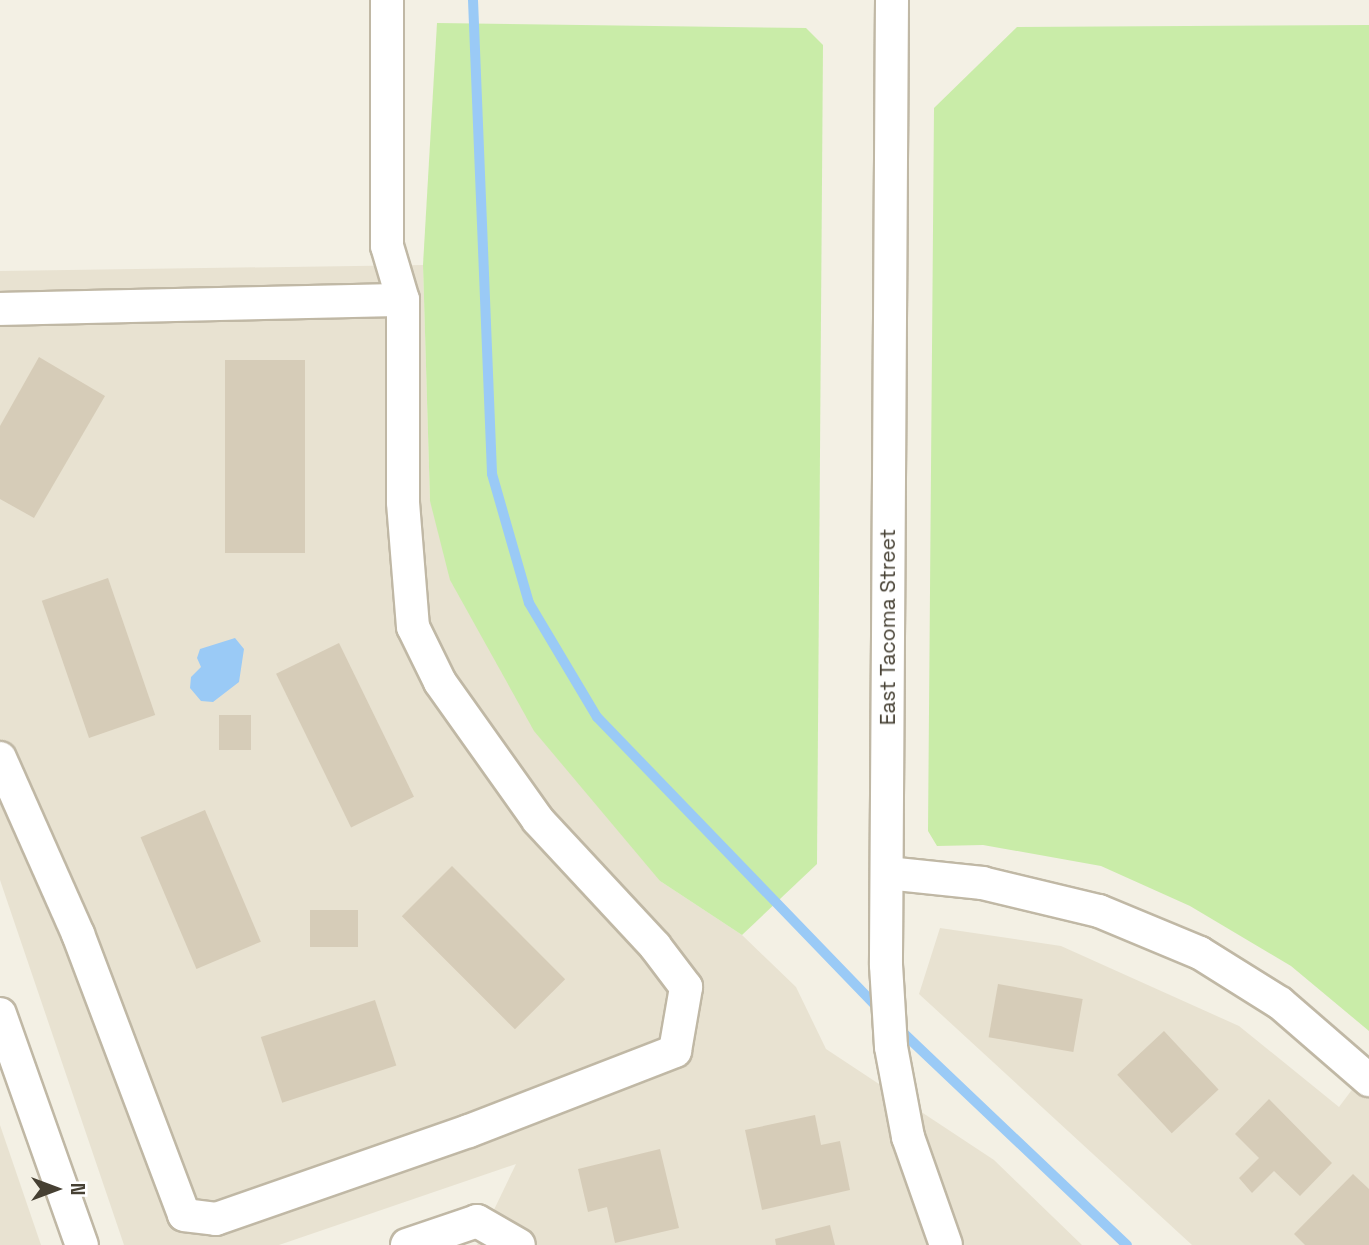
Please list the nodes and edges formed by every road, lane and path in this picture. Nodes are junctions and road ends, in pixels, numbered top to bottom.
1 (387, 0) edge
2 (892, 0) edge
3 (403, 300) junction
4 (0, 309) edge
5 (0, 758) edge
6 (887, 873) junction
7 (0, 1014) edge
8 (1369, 1080) edge
9 (82, 1245) edge
10 (407, 1245) edge
11 (519, 1245) edge
12 (946, 1245) edge

1 - 3 street
2 - 6 street, East Tacoma Street
3 - 4 street
3 - 5 street
6 - 8 street
6 - 12 street, East Tacoma Street
7 - 9 street
10 - 11 street

